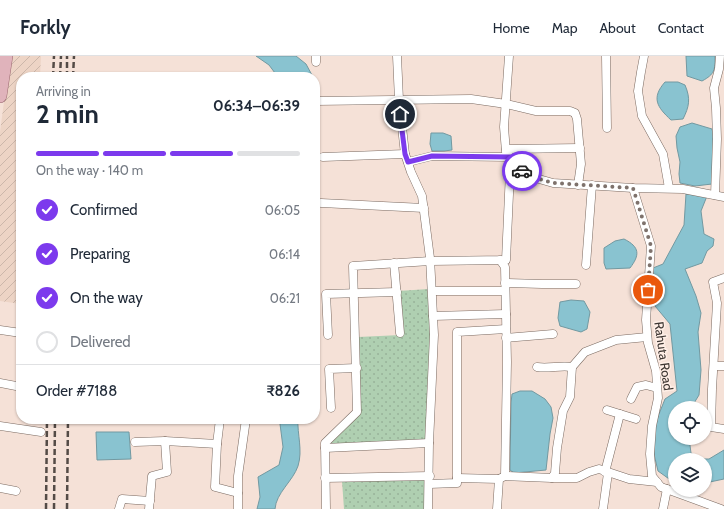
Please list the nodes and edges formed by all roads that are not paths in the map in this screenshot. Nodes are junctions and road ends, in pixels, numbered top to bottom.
1 (6, 56) edge
2 (397, 56) edge
3 (508, 56) edge
4 (606, 56) edge
5 (644, 56) edge
6 (720, 56) edge
7 (1, 78) edge
8 (0, 96) edge
9 (399, 100) junction
10 (320, 101) edge
11 (506, 104) junction
12 (607, 128) dead end
13 (580, 148) junction
14 (506, 149) junction
15 (323, 157) dead end
16 (510, 157) junction
17 (406, 158) junction
18 (518, 166) junction
19 (578, 185) junction
20 (592, 186) junction
21 (633, 188) junction
22 (669, 188) junction
23 (715, 195) junction
24 (724, 197) edge
25 (321, 203) dead end
26 (424, 208) junction
27 (500, 260) junction
28 (430, 261) junction
29 (394, 263) junction
30 (586, 265) dead end
31 (724, 278) edge
32 (576, 284) dead end
33 (505, 287) junction
34 (432, 291) junction
35 (397, 292) junction
36 (354, 293) junction
37 (506, 314) junction
38 (433, 316) junction
39 (0, 330) edge
40 (16, 332) edge
41 (400, 333) dead end
42 (506, 334) junction
43 (553, 334) dead end
44 (328, 335) dead end
45 (647, 337) junction
46 (714, 366) junction
47 (724, 366) edge
48 (572, 367) junction
49 (357, 368) junction
50 (537, 368) dead end
51 (0, 383) edge
52 (16, 386) dead end
53 (657, 388) junction
54 (631, 399) dead end
55 (331, 408) dead end
56 (606, 410) dead end
57 (620, 414) junction
58 (636, 419) dead end
59 (219, 424) edge
60 (245, 424) edge
61 (0, 426) edge
62 (724, 429) edge
63 (41, 432) dead end
64 (166, 441) junction
65 (135, 442) dead end
66 (217, 444) junction
67 (429, 444) junction
68 (325, 448) junction
69 (607, 473) junction
70 (325, 478) junction
71 (457, 478) junction
72 (502, 478) junction
73 (552, 478) junction
74 (429, 480) junction
75 (656, 482) junction
76 (0, 488) edge
77 (667, 489) junction
78 (16, 491) dead end
79 (238, 493) junction
80 (150, 505) edge
81 (119, 509) edge
82 (238, 509) edge
83 (326, 509) edge
84 (428, 509) edge
85 (497, 509) edge
86 (604, 509) edge
87 (663, 509) edge
88 (721, 509) edge

1 - 7 main road
2 - 9 street
3 - 11 street
4 - 12 street
5 - 22 street
6 - 23 street
7 - 8 main road
9 - 10 street
9 - 11 street
9 - 17 street
11 - 13 street
11 - 14 street
13 - 14 street
13 - 19 street
14 - 16 street
15 - 17 street
16 - 17 street
16 - 18 street
17 - 26 street
18 - 19 street
18 - 27 street
19 - 20 street
20 - 21 street
20 - 30 street
21 - 22 street
21 - 45 street, Rahuta Road
22 - 23 street
23 - 24 street
25 - 26 street
26 - 28 street
27 - 28 street
27 - 33 street
28 - 29 street
28 - 34 street
29 - 35 street
29 - 36 street
31 - 46 street
32 - 33 street
33 - 34 street
33 - 37 street
34 - 38 street
35 - 36 street
35 - 41 street
36 - 44 street
36 - 49 street
37 - 38 street
37 - 42 street
38 - 67 street
39 - 40 street
42 - 43 street
42 - 71 street
42 - 72 street
45 - 48 street
45 - 53 street, Rahuta Road
46 - 47 street
46 - 62 street
48 - 50 street
48 - 73 street
49 - 55 street
49 - 68 street
51 - 52 street
53 - 54 street
53 - 75 street, Rahuta Road
56 - 57 street
57 - 58 street
57 - 69 street
59 - 66 street
60 - 79 street
61 - 63 street
64 - 65 street
64 - 66 street
64 - 80 street
66 - 79 street
67 - 68 street
67 - 74 street
68 - 70 street
69 - 73 street
69 - 75 street
69 - 86 street
70 - 74 street
70 - 83 street
71 - 72 street
71 - 74 street
72 - 73 street
72 - 85 street
74 - 84 street
75 - 77 street
76 - 78 street
77 - 87 street
77 - 88 street
79 - 82 street
80 - 81 street

